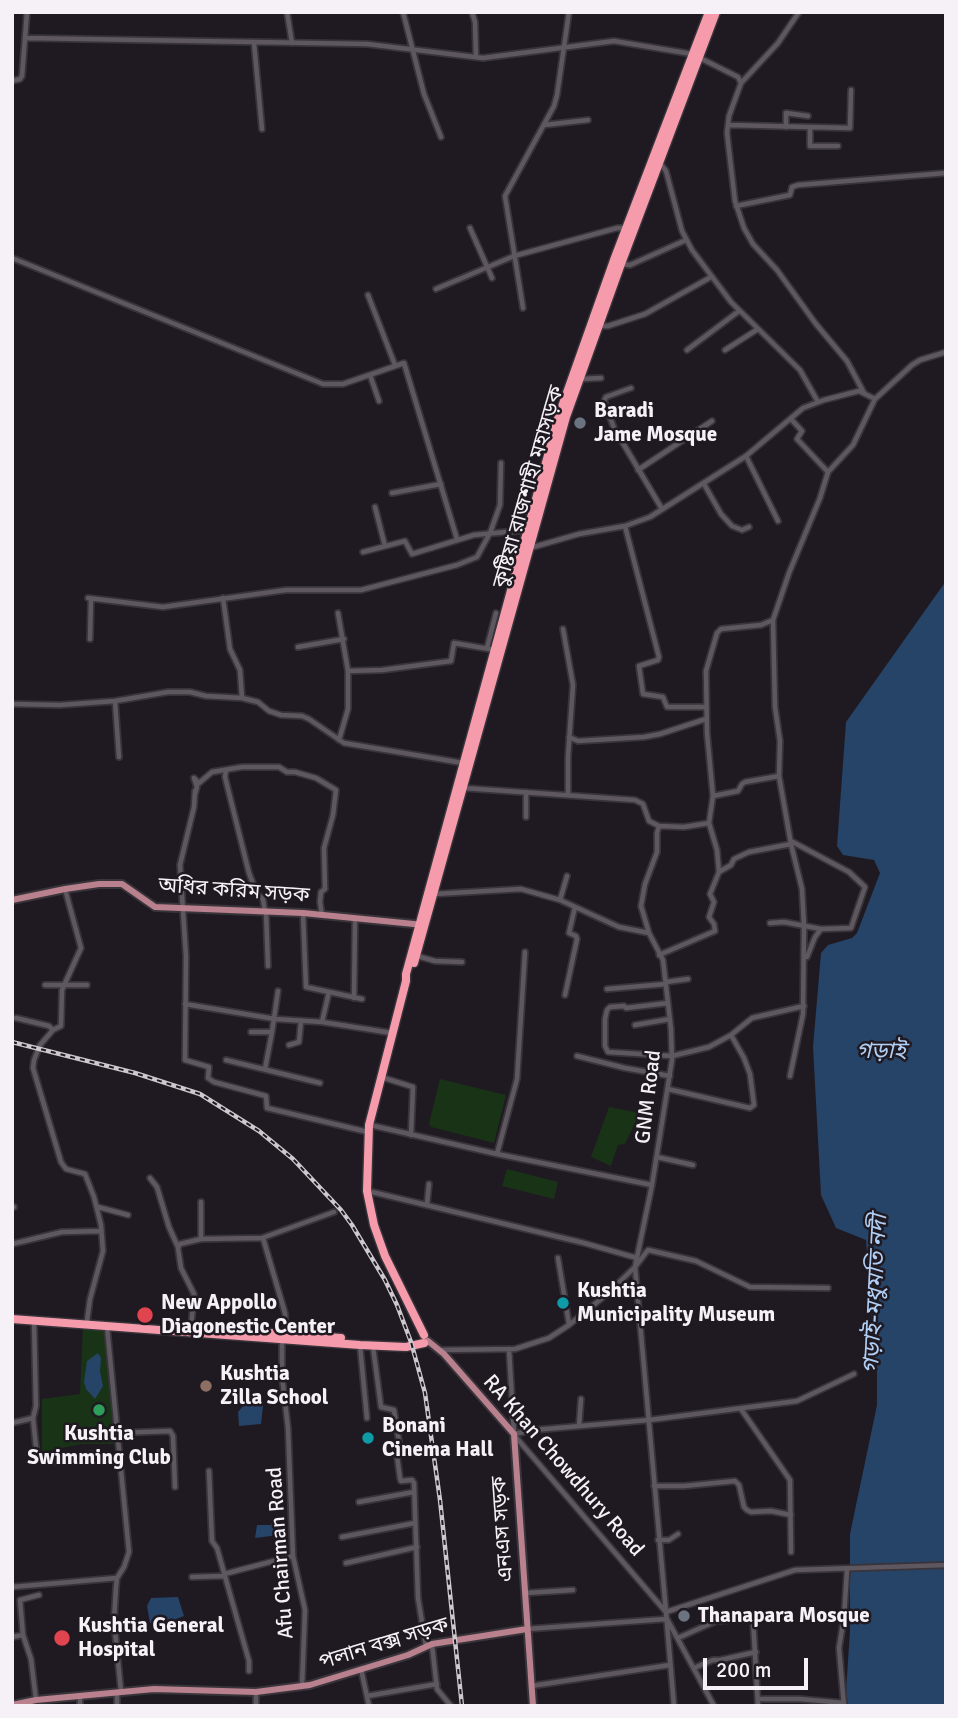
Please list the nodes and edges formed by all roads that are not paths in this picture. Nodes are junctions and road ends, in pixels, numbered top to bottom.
1 (27, 12) edge
2 (287, 12) edge
3 (403, 12) edge
4 (472, 12) edge
5 (569, 12) edge
6 (709, 12) edge
7 (716, 12) edge
8 (799, 12) edge
9 (26, 38) junction
10 (702, 40) junction
11 (254, 43) junction
12 (292, 43) junction
13 (565, 47) junction
14 (412, 49) junction
15 (696, 56) junction
16 (476, 57) junction
17 (12, 81) edge
18 (741, 83) junction
19 (851, 90) dead end
20 (808, 116) dead end
21 (588, 120) dead end
22 (543, 125) junction
23 (728, 125) junction
24 (786, 127) junction
25 (262, 129) dead end
26 (810, 129) junction
27 (440, 136) dead end
28 (838, 146) dead end
29 (660, 163) junction
30 (946, 173) edge
31 (736, 206) junction
32 (470, 228) dead end
33 (627, 228) junction
34 (686, 240) junction
35 (624, 246) junction
36 (514, 256) junction
37 (12, 258) edge
38 (621, 264) junction
39 (487, 266) junction
40 (711, 277) junction
41 (492, 278) dead end
42 (436, 289) dead end
43 (368, 295) dead end
44 (523, 308) dead end
45 (739, 311) junction
46 (598, 326) junction
47 (758, 329) junction
48 (687, 350) dead end
49 (725, 350) dead end
50 (946, 352) edge
51 (395, 365) junction
52 (370, 375) junction
53 (601, 377) dead end
54 (574, 384) junction
55 (631, 388) dead end
56 (864, 393) junction
57 (875, 399) junction
58 (379, 401) dead end
59 (818, 402) junction
60 (792, 419) junction
61 (712, 421) dead end
62 (746, 456) junction
63 (501, 463) dead end
64 (638, 470) junction
65 (828, 472) junction
66 (441, 484) junction
67 (704, 484) junction
68 (391, 494) dead end
69 (375, 507) dead end
70 (537, 509) junction
71 (662, 509) junction
72 (778, 522) dead end
73 (625, 526) junction
74 (749, 527) dead end
75 (527, 530) junction
76 (490, 533) junction
77 (457, 539) junction
78 (385, 546) junction
79 (529, 549) junction
80 (363, 552) dead end
81 (515, 588) junction
82 (223, 598) junction
83 (338, 612) dead end
84 (496, 613) dead end
85 (773, 620) junction
86 (563, 629) dead end
87 (90, 639) dead end
88 (344, 639) junction
89 (298, 647) dead end
90 (491, 649) junction
91 (348, 671) junction
92 (491, 677) junction
93 (242, 698) junction
94 (115, 701) junction
95 (12, 704) edge
96 (706, 707) junction
97 (706, 719) junction
98 (569, 737) junction
99 (339, 740) junction
100 (119, 757) dead end
101 (464, 763) junction
102 (226, 770) junction
103 (779, 776) junction
104 (464, 782) junction
105 (526, 792) junction
106 (568, 794) junction
107 (713, 796) junction
108 (526, 817) dead end
109 (709, 823) junction
110 (659, 826) junction
111 (790, 842) junction
112 (719, 872) junction
113 (567, 876) dead end
114 (65, 889) junction
115 (434, 894) junction
116 (560, 900) junction
117 (12, 901) edge
118 (575, 907) junction
119 (183, 908) junction
120 (266, 912) junction
121 (303, 913) junction
122 (322, 915) junction
123 (355, 918) junction
124 (770, 923) dead end
125 (422, 925) junction
126 (804, 926) junction
127 (821, 929) junction
128 (649, 933) junction
129 (525, 952) dead end
130 (416, 955) junction
131 (660, 955) junction
132 (462, 961) dead end
133 (805, 962) junction
134 (268, 966) dead end
135 (688, 979) dead end
136 (406, 981) junction
137 (666, 983) junction
138 (64, 984) junction
139 (45, 985) dead end
140 (87, 985) dead end
141 (607, 989) dead end
142 (278, 991) dead end
143 (329, 992) junction
144 (565, 996) dead end
145 (354, 998) junction
146 (362, 999) dead end
147 (668, 1003) junction
148 (185, 1004) junction
149 (804, 1006) junction
150 (16, 1018) dead end
151 (275, 1019) junction
152 (670, 1019) junction
153 (301, 1021) junction
154 (322, 1022) junction
155 (635, 1024) dead end
156 (53, 1030) junction
157 (251, 1032) dead end
158 (272, 1032) junction
159 (393, 1033) junction
160 (732, 1034) junction
161 (289, 1045) dead end
162 (577, 1056) dead end
163 (672, 1056) junction
164 (226, 1060) dead end
165 (265, 1069) junction
166 (670, 1076) junction
167 (790, 1076) dead end
168 (381, 1077) junction
169 (320, 1083) dead end
170 (668, 1088) junction
171 (368, 1128) junction
172 (411, 1135) junction
173 (497, 1154) junction
174 (657, 1157) junction
175 (693, 1165) dead end
176 (149, 1178) dead end
177 (429, 1184) dead end
178 (653, 1185) junction
179 (367, 1191) junction
180 (201, 1202) dead end
181 (427, 1204) junction
182 (97, 1207) junction
183 (334, 1212) dead end
184 (128, 1215) dead end
185 (101, 1231) junction
186 (263, 1238) junction
187 (201, 1239) junction
188 (12, 1244) edge
189 (178, 1248) junction
190 (558, 1258) dead end
191 (637, 1258) junction
192 (635, 1267) junction
193 (828, 1288) dead end
194 (12, 1318) edge
195 (34, 1320) junction
196 (87, 1321) junction
197 (74, 1322) junction
198 (107, 1324) junction
199 (569, 1325) junction
200 (154, 1327) junction
201 (191, 1328) junction
202 (283, 1336) junction
203 (424, 1340) junction
204 (340, 1341) junction
205 (386, 1344) junction
206 (360, 1345) junction
207 (373, 1346) junction
208 (509, 1349) junction
209 (439, 1350) junction
210 (854, 1374) dead end
211 (581, 1399) dead end
212 (740, 1408) junction
213 (33, 1418) junction
214 (367, 1418) dead end
215 (649, 1420) junction
216 (12, 1423) edge
217 (579, 1426) junction
218 (117, 1433) junction
219 (514, 1434) junction
220 (120, 1460) junction
221 (209, 1471) dead end
222 (654, 1486) junction
223 (175, 1487) dead end
224 (414, 1493) junction
225 (359, 1502) dead end
226 (791, 1515) junction
227 (415, 1523) junction
228 (678, 1534) dead end
229 (342, 1537) dead end
230 (658, 1540) junction
231 (417, 1547) junction
232 (791, 1552) dead end
233 (293, 1556) junction
234 (346, 1563) dead end
235 (946, 1565) edge
236 (846, 1571) dead end
237 (224, 1575) junction
238 (192, 1577) dead end
239 (117, 1578) junction
240 (12, 1587) edge
241 (573, 1590) dead end
242 (524, 1593) junction
243 (39, 1595) dead end
244 (666, 1615) junction
245 (527, 1629) junction
246 (23, 1635) junction
247 (12, 1637) edge
248 (678, 1638) junction
249 (429, 1645) junction
250 (755, 1652) junction
251 (670, 1665) junction
252 (694, 1668) junction
253 (361, 1669) junction
254 (249, 1671) dead end
255 (437, 1684) junction
256 (302, 1686) junction
257 (531, 1686) junction
258 (119, 1692) junction
259 (256, 1692) junction
260 (80, 1696) junction
261 (367, 1696) junction
262 (758, 1699) junction
263 (36, 1700) junction
264 (844, 1704) edge
265 (12, 1705) edge
266 (80, 1706) edge
267 (117, 1706) edge
268 (256, 1706) edge
269 (369, 1706) edge
270 (451, 1706) edge
271 (533, 1706) edge
272 (674, 1706) edge
273 (714, 1706) edge
274 (758, 1706) edge

1 - 9 street
2 - 12 street
3 - 14 street
4 - 16 street
5 - 13 street
6 - 10 highway, কুষ্টিয়া রাজশাহী মহাসড়ক
7 - 10 highway, কুষ্টিয়া রাজশাহী মহাসড়ক
8 - 18 street
9 - 11 street
9 - 17 street
10 - 15 highway, কুষ্টিয়া রাজশাহী মহাসড়ক
11 - 12 street
11 - 25 street
12 - 14 street
13 - 15 street
13 - 16 street
13 - 22 street
14 - 16 street
14 - 27 street
15 - 18 street
15 - 29 highway, কুষ্টিয়া রাজশাহী মহাসড়ক
15 - 33 highway, কুষ্টিয়া রাজশাহী মহাসড়ক
18 - 23 street
19 - 26 street
20 - 24 street
21 - 22 street
22 - 36 street
23 - 24 street
23 - 31 street
24 - 26 street
26 - 28 street
29 - 34 street
29 - 35 highway, কুষ্টিয়া রাজশাহী মহাসড়ক
30 - 31 street
31 - 56 street
32 - 39 street
33 - 35 highway, কুষ্টিয়া রাজশাহী মহাসড়ক
33 - 36 street
34 - 38 street
34 - 40 street
35 - 38 highway, কুষ্টিয়া রাজশাহী মহাসড়ক
35 - 54 highway, কুষ্টিয়া রাজশাহী মহাসড়ক
36 - 39 street
36 - 44 street
37 - 52 street
38 - 46 highway, কুষ্টিয়া রাজশাহী মহাসড়ক
39 - 41 street
39 - 42 street
40 - 45 street
40 - 46 street
43 - 51 street
45 - 47 street
45 - 48 street
46 - 54 highway, কুষ্টিয়া রাজশাহী মহাসড়ক
47 - 49 street
47 - 59 street
50 - 57 street
51 - 52 street
51 - 66 street
52 - 58 street
53 - 54 street
54 - 70 highway, কুষ্টিয়া রাজশাহী মহাসড়ক
55 - 64 street
56 - 57 street
56 - 59 street
57 - 65 street
59 - 60 street
60 - 62 street
60 - 65 street
61 - 64 street
62 - 67 street
62 - 72 street
63 - 76 street
64 - 71 street
65 - 85 street
66 - 68 street
66 - 77 street
67 - 71 street
67 - 74 street
69 - 78 street
70 - 75 highway, কুষ্টিয়া রাজশাহী মহাসড়ক
70 - 79 highway, কুষ্টিয়া রাজশাহী মহাসড়ক
71 - 73 street
73 - 79 street
73 - 96 street
75 - 76 street
75 - 81 highway, কুষ্টিয়া রাজশাহী মহাসড়ক
76 - 77 street
76 - 82 street
77 - 78 street
78 - 80 street
79 - 81 highway, কুষ্টিয়া রাজশাহী মহাসড়ক
81 - 90 highway, কুষ্টিয়া রাজশাহী মহাসড়ক
81 - 92 highway, কুষ্টিয়া রাজশাহী মহাসড়ক
82 - 87 street
82 - 93 street
83 - 88 street
84 - 90 street
85 - 96 street
85 - 103 street
86 - 98 street
88 - 89 street
88 - 91 street
90 - 91 street
90 - 92 highway, কুষ্টিয়া রাজশাহী মহাসড়ক
91 - 99 street
92 - 101 highway, কুষ্টিয়া রাজশাহী মহাসড়ক
92 - 104 highway, কুষ্টিয়া রাজশাহী মহাসড়ক
93 - 94 street
93 - 99 street
94 - 95 street
94 - 100 street
96 - 97 street
97 - 98 street
97 - 107 street
98 - 106 street
99 - 101 street
101 - 104 highway, কুষ্টিয়া রাজশাহী মহাসড়ক
102 - 119 street
102 - 120 street
102 - 122 street
103 - 107 street
103 - 111 street
104 - 105 street
104 - 115 highway, কুষ্টিয়া রাজশাহী মহাসড়ক
104 - 125 highway, কুষ্টিয়া রাজশাহী মহাসড়ক
105 - 106 street
105 - 108 street
106 - 110 street
107 - 109 street
109 - 110 street
109 - 112 street
110 - 128 street, GNM Road
111 - 112 street
111 - 126 street
111 - 127 street
112 - 131 street
113 - 116 street
114 - 117 main road, অধির করিম সড়ক
114 - 119 main road, অধির করিম সড়ক
114 - 138 street
115 - 116 street
115 - 125 highway, কুষ্টিয়া রাজশাহী মহাসড়ক
116 - 118 street
118 - 128 street
118 - 144 street
119 - 120 main road, অধির করিম সড়ক
119 - 148 street
120 - 121 main road, অধির করিম সড়ক
120 - 134 street
121 - 122 main road, অধির করিম সড়ক
121 - 143 street
122 - 123 main road, অধির করিম সড়ক
123 - 125 main road, অধির করিম সড়ক
123 - 145 street
124 - 126 street
125 - 130 highway, কুষ্টিয়া রাজশাহী মহাসড়ক
125 - 136 highway, কুষ্টিয়া রাজশাহী মহাসড়ক
126 - 127 street
126 - 133 street
127 - 133 street
128 - 131 street, GNM Road
129 - 173 street
130 - 132 street
130 - 136 highway, কুষ্টিয়া রাজশাহী মহাসড়ক
131 - 137 street, GNM Road
133 - 149 street
135 - 137 street
136 - 159 highway, কুষ্টিয়া রাজশাহী মহাসড়ক
137 - 141 street
137 - 147 street, GNM Road
138 - 139 street
138 - 140 street
138 - 156 street
142 - 151 street
143 - 145 street
143 - 154 street
145 - 146 street
147 - 152 street, GNM Road
147 - 163 street
148 - 151 street
148 - 171 street
149 - 160 street
149 - 167 street
150 - 156 street
151 - 153 street
151 - 158 street
152 - 155 street
152 - 163 street, GNM Road
153 - 154 street
153 - 161 street
154 - 159 street
156 - 182 street
157 - 158 street
158 - 165 street
159 - 168 highway, কুষ্টিয়া রাজশাহী মহাসড়ক
160 - 163 street
160 - 170 street
162 - 166 street
163 - 166 street, GNM Road
164 - 165 street
165 - 169 street
166 - 170 street, GNM Road
168 - 171 highway, কুষ্টিয়া রাজশাহী মহাসড়ক
168 - 172 street
170 - 174 street, GNM Road
171 - 172 street
171 - 179 highway, কুষ্টিয়া রাজশাহী মহাসড়ক
172 - 173 street
173 - 178 street
174 - 175 street
174 - 178 street, GNM Road
176 - 189 street
177 - 181 street
178 - 191 street, GNM Road
179 - 181 street
179 - 203 highway, কুষ্টিয়া রাজশাহী মহাসড়ক
180 - 187 street
181 - 191 street
182 - 184 street
182 - 185 street
183 - 186 street
185 - 188 street
185 - 196 street
186 - 187 street
186 - 202 street, Afu Chairman Road
187 - 189 street
189 - 201 street
190 - 199 street
191 - 192 street, GNM Road
192 - 193 street
192 - 199 street
192 - 215 street, GNM Road
194 - 195 highway
195 - 197 highway
195 - 213 street
196 - 197 highway
196 - 198 highway
197 - 198 highway
198 - 200 highway
198 - 218 street
199 - 208 street
200 - 201 highway
200 - 202 highway
201 - 202 highway
202 - 204 highway
202 - 233 street, Afu Chairman Road
203 - 205 highway
203 - 209 main road, RA Khan Chowdhury Road
204 - 205 highway
204 - 206 highway
205 - 207 highway
206 - 207 highway
206 - 214 street
207 - 224 street
208 - 209 street
208 - 219 street, এনএস সড়ক
209 - 219 main road, RA Khan Chowdhury Road
210 - 212 street
211 - 217 street
212 - 215 street
212 - 226 street
213 - 216 street
213 - 220 street
215 - 217 street
215 - 222 street, GNM Road
217 - 219 street
218 - 220 street
218 - 223 street
219 - 242 main road, এনএস সড়ক
219 - 244 street, RA Khan Chowdhury Road
220 - 239 street
221 - 237 street
222 - 226 street
222 - 230 street, GNM Road
224 - 225 street
224 - 227 street
226 - 232 street
227 - 229 street
227 - 231 street
228 - 230 street
230 - 244 street, GNM Road
231 - 234 street
231 - 249 street
233 - 237 street
233 - 256 street, Afu Chairman Road
235 - 244 street, পলান বক্স সড়ক
236 - 264 street
237 - 238 street
237 - 254 street
239 - 240 street
239 - 258 street
241 - 242 street
242 - 245 main road, এনএস সড়ক
243 - 246 street
244 - 245 street, পলান বক্স সড়ক
244 - 248 street
244 - 251 street, GNM Road
245 - 249 main road, পলান বক্স সড়ক
245 - 257 main road, এনএস সড়ক
246 - 247 street
246 - 263 street
248 - 250 street
248 - 252 street
249 - 253 main road, পলান বক্স সড়ক
249 - 255 street
250 - 252 street
250 - 262 street
251 - 257 street
251 - 272 street, GNM Road
252 - 273 street
253 - 256 main road, পলান বক্স সড়ক
253 - 261 street
255 - 261 street
255 - 270 street
256 - 259 main road, পলান বক্স সড়ক
257 - 271 main road, এনএস সড়ক
258 - 259 main road, পলান বক্স সড়ক
258 - 260 main road, পলান বক্স সড়ক
258 - 267 street
259 - 268 street
260 - 263 main road, পলান বক্স সড়ক
260 - 266 street
261 - 269 street
262 - 264 street
262 - 274 street
263 - 265 main road, পলান বক্স সড়ক

